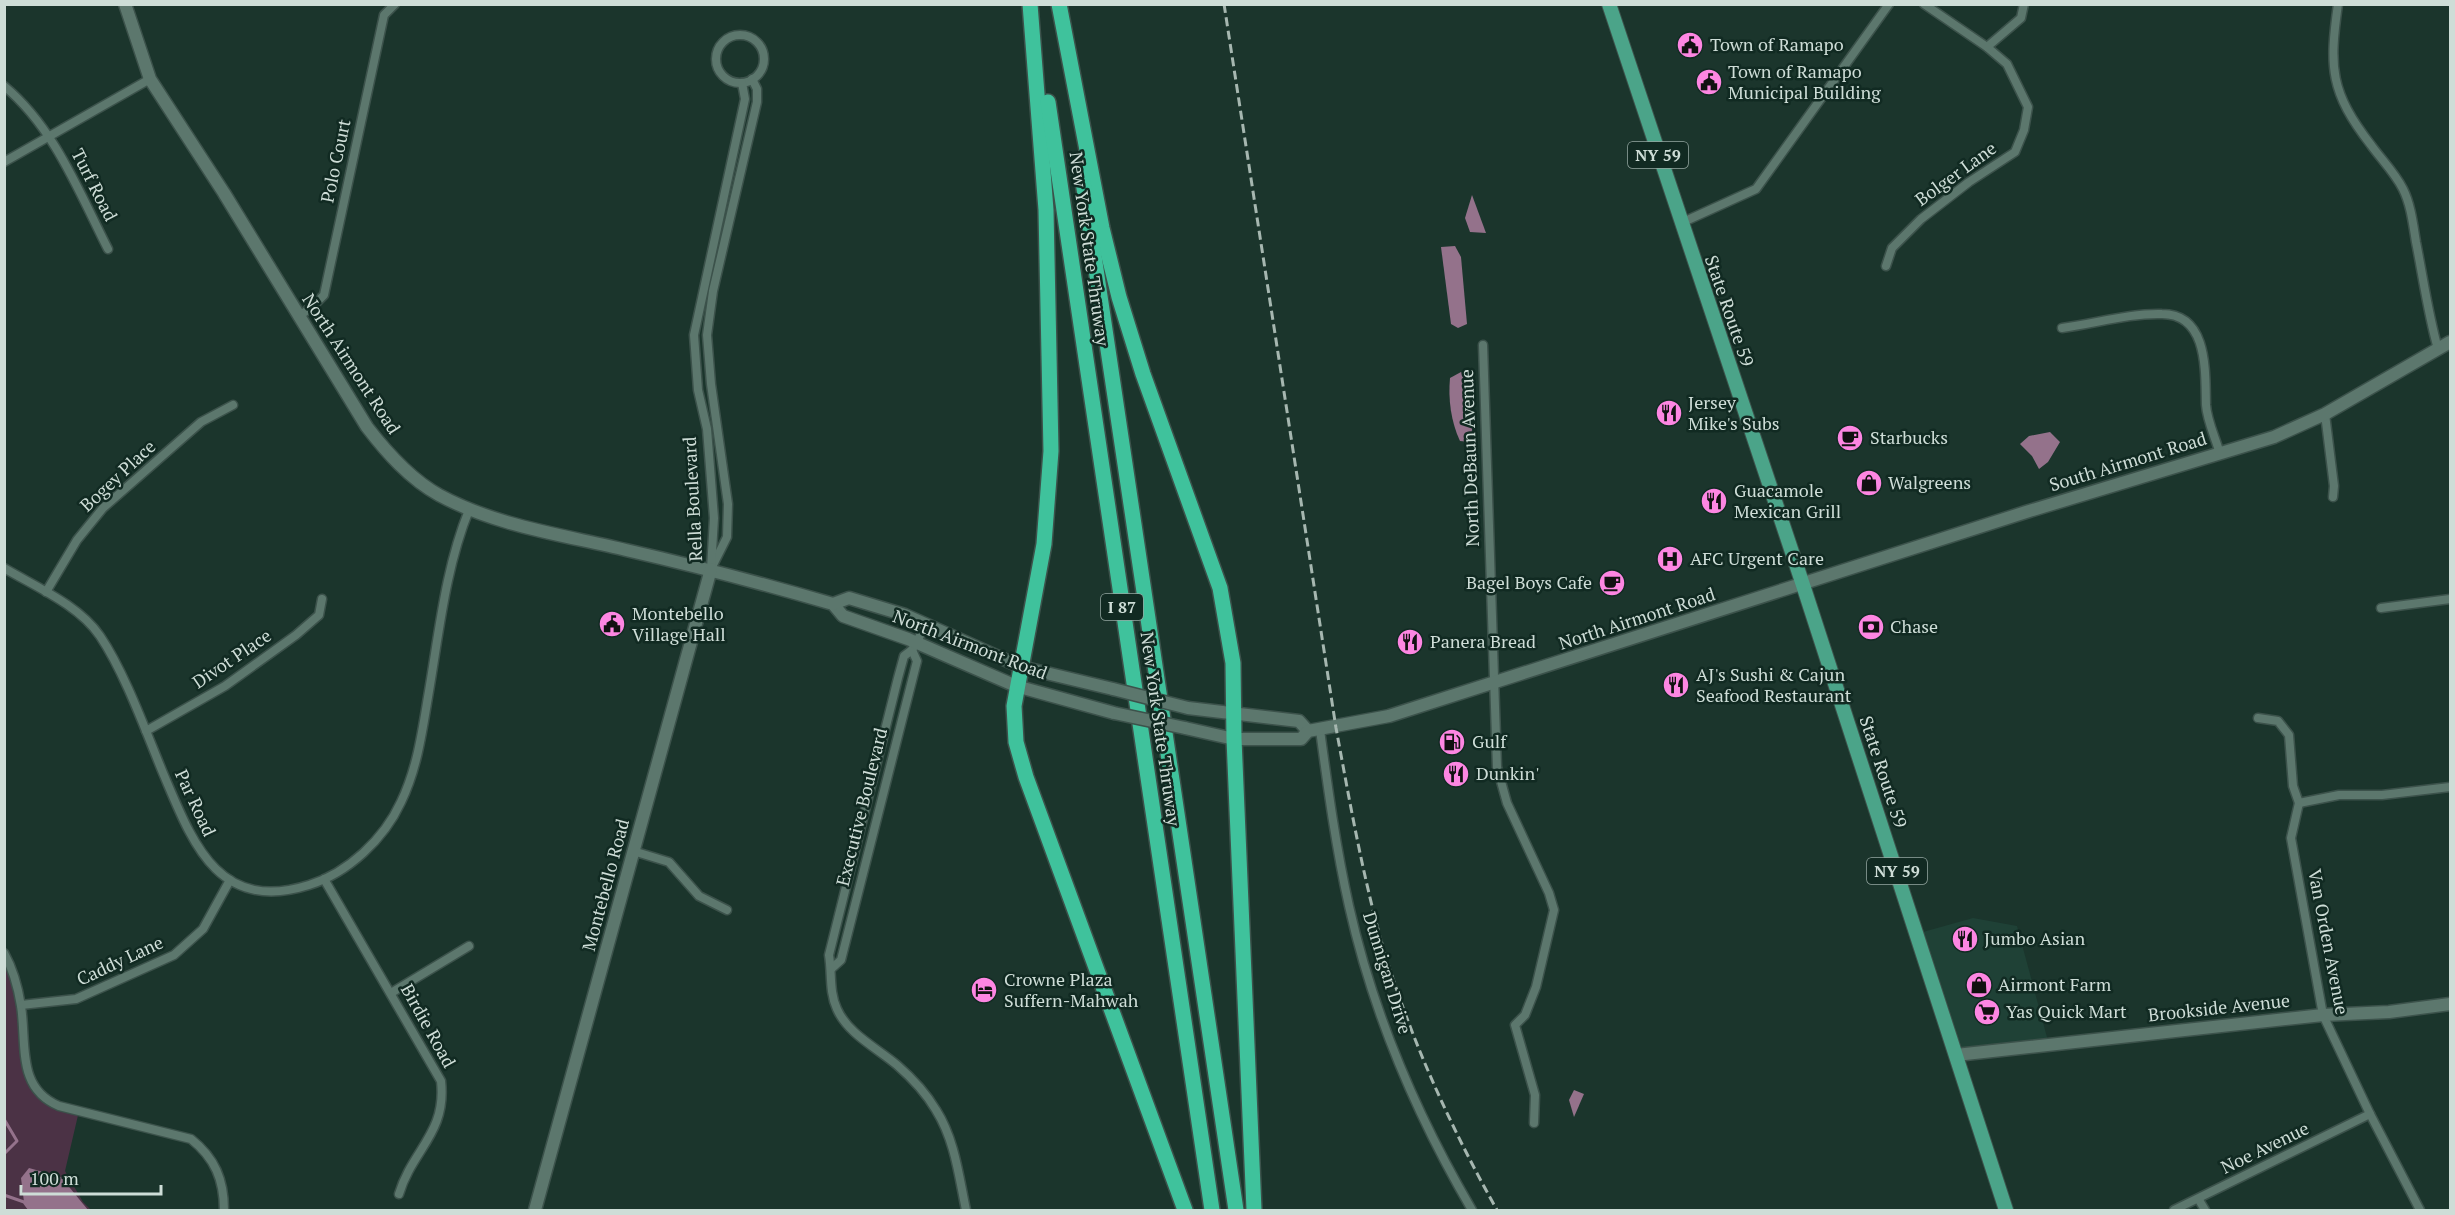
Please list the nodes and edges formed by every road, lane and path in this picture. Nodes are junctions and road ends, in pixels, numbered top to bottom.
1 (125, 4) edge
2 (395, 4) edge
3 (1032, 4) edge
4 (1058, 4) edge
5 (1609, 4) edge
6 (1889, 4) edge
7 (1924, 4) edge
8 (2024, 4) edge
9 (2338, 4) edge
10 (1987, 47) junction
11 (150, 79) junction
12 (752, 79) junction
13 (742, 83) junction
14 (4, 86) edge
15 (50, 137) junction
16 (4, 162) edge
17 (726, 184) junction
18 (737, 187) junction
19 (1681, 223) junction
20 (108, 249) dead end
21 (1886, 266) dead end
22 (298, 317) junction
23 (2062, 328) dead end
24 (694, 336) junction
25 (707, 337) junction
26 (2451, 342) edge
27 (1483, 345) dead end
28 (2438, 349) junction
29 (233, 405) dead end
30 (2325, 414) junction
31 (718, 426) junction
32 (707, 429) junction
33 (2220, 454) junction
34 (2333, 497) dead end
35 (469, 510) junction
36 (4, 568) edge
37 (711, 569) junction
38 (1803, 585) junction
39 (46, 592) junction
40 (322, 599) dead end
41 (2451, 599) edge
42 (832, 604) junction
43 (2381, 608) dead end
44 (926, 625) junction
45 (914, 647) junction
46 (1021, 667) junction
47 (1494, 683) junction
48 (1017, 686) junction
49 (1234, 714) junction
50 (2258, 718) dead end
51 (1314, 730) junction
52 (146, 731) junction
53 (1234, 739) junction
54 (2451, 787) edge
55 (2299, 803) junction
56 (633, 851) junction
57 (324, 879) junction
58 (230, 880) junction
59 (727, 910) dead end
60 (469, 946) dead end
61 (4, 953) edge
62 (391, 993) junction
63 (2451, 1004) edge
64 (21, 1005) junction
65 (2324, 1015) junction
66 (1956, 1054) junction
67 (2370, 1114) junction
68 (1534, 1123) dead end
69 (399, 1194) dead end
70 (2199, 1200) junction
71 (224, 1210) edge
72 (536, 1210) edge
73 (966, 1210) edge
74 (1185, 1210) edge
75 (1212, 1210) edge
76 (1236, 1210) edge
77 (1254, 1210) edge
78 (1472, 1210) edge
79 (2006, 1210) edge
80 (2174, 1210) edge
81 (2205, 1210) edge
82 (2420, 1210) edge

1 - 11 street, North Airmont Road
2 - 22 street, Polo Court
3 - 46 highway
3 - 75 highway, New York State Thruway / I 87
4 - 49 highway
4 - 76 highway, New York State Thruway / I 87
5 - 19 main road, State Route 59 / NY 59
6 - 19 street
7 - 10 street, Bolger Lane
8 - 10 street
9 - 28 street
10 - 21 street, Bolger Lane
11 - 15 street
11 - 22 street, North Airmont Road
12 - 13 street
12 - 13 street, Rella Boulevard
12 - 18 street, Rella Boulevard
13 - 17 street, Rella Boulevard
14 - 15 street, Turf Road
15 - 16 street
15 - 20 street, Turf Road
17 - 18 street
17 - 24 street, Rella Boulevard
18 - 25 street, Rella Boulevard
19 - 38 main road, State Route 59 / NY 59
22 - 35 street, North Airmont Road
23 - 33 street
24 - 25 street
24 - 32 street, Rella Boulevard
25 - 31 street, Rella Boulevard
26 - 28 street, South Airmont Road
27 - 47 street, North DeBaun Avenue
28 - 30 street, South Airmont Road
29 - 39 street, Bogey Place
30 - 33 street, South Airmont Road
30 - 34 street
31 - 32 street, Rella Boulevard
31 - 37 street, Rella Boulevard
32 - 37 street, Rella Boulevard
33 - 38 street, South Airmont Road
35 - 37 street, North Airmont Road
35 - 57 street, Par Road
36 - 39 street, Par Road
37 - 42 street, North Airmont Road
37 - 56 street, Montebello Road
38 - 47 street, North Airmont Road
38 - 66 main road, State Route 59 / NY 59
39 - 52 street, Par Road
40 - 52 street, Divot Place
41 - 43 street
42 - 44 street, North Airmont Road
42 - 45 street, North Airmont Road
44 - 45 street, Executive Boulevard
44 - 46 street, North Airmont Road
45 - 48 street, North Airmont Road
45 - 73 street, Executive Boulevard
46 - 48 highway
46 - 49 street, North Airmont Road, bridge
47 - 51 street, North Airmont Road
47 - 68 street, North DeBaun Avenue
48 - 53 street, North Airmont Road, bridge
48 - 74 highway
49 - 51 street, North Airmont Road
49 - 53 highway
50 - 55 street, Van Orden Avenue
51 - 53 street, North Airmont Road
51 - 78 street, Dunnigan Drive
52 - 58 street, Par Road
53 - 77 highway
54 - 55 street
55 - 65 street, Van Orden Avenue
56 - 59 street
56 - 72 street, Montebello Road
57 - 58 street, Par Road
57 - 62 street, Birdie Road
58 - 64 street, Caddy Lane
60 - 62 street
61 - 64 street
62 - 69 street, Birdie Road
63 - 65 street, Brookside Avenue
64 - 71 street
65 - 66 street, Brookside Avenue
65 - 67 street, Van Orden Avenue
66 - 79 main road, State Route 59 / NY 59
67 - 70 street, Noe Avenue
67 - 82 street, Van Orden Avenue
70 - 80 street, Noe Avenue
70 - 81 street

